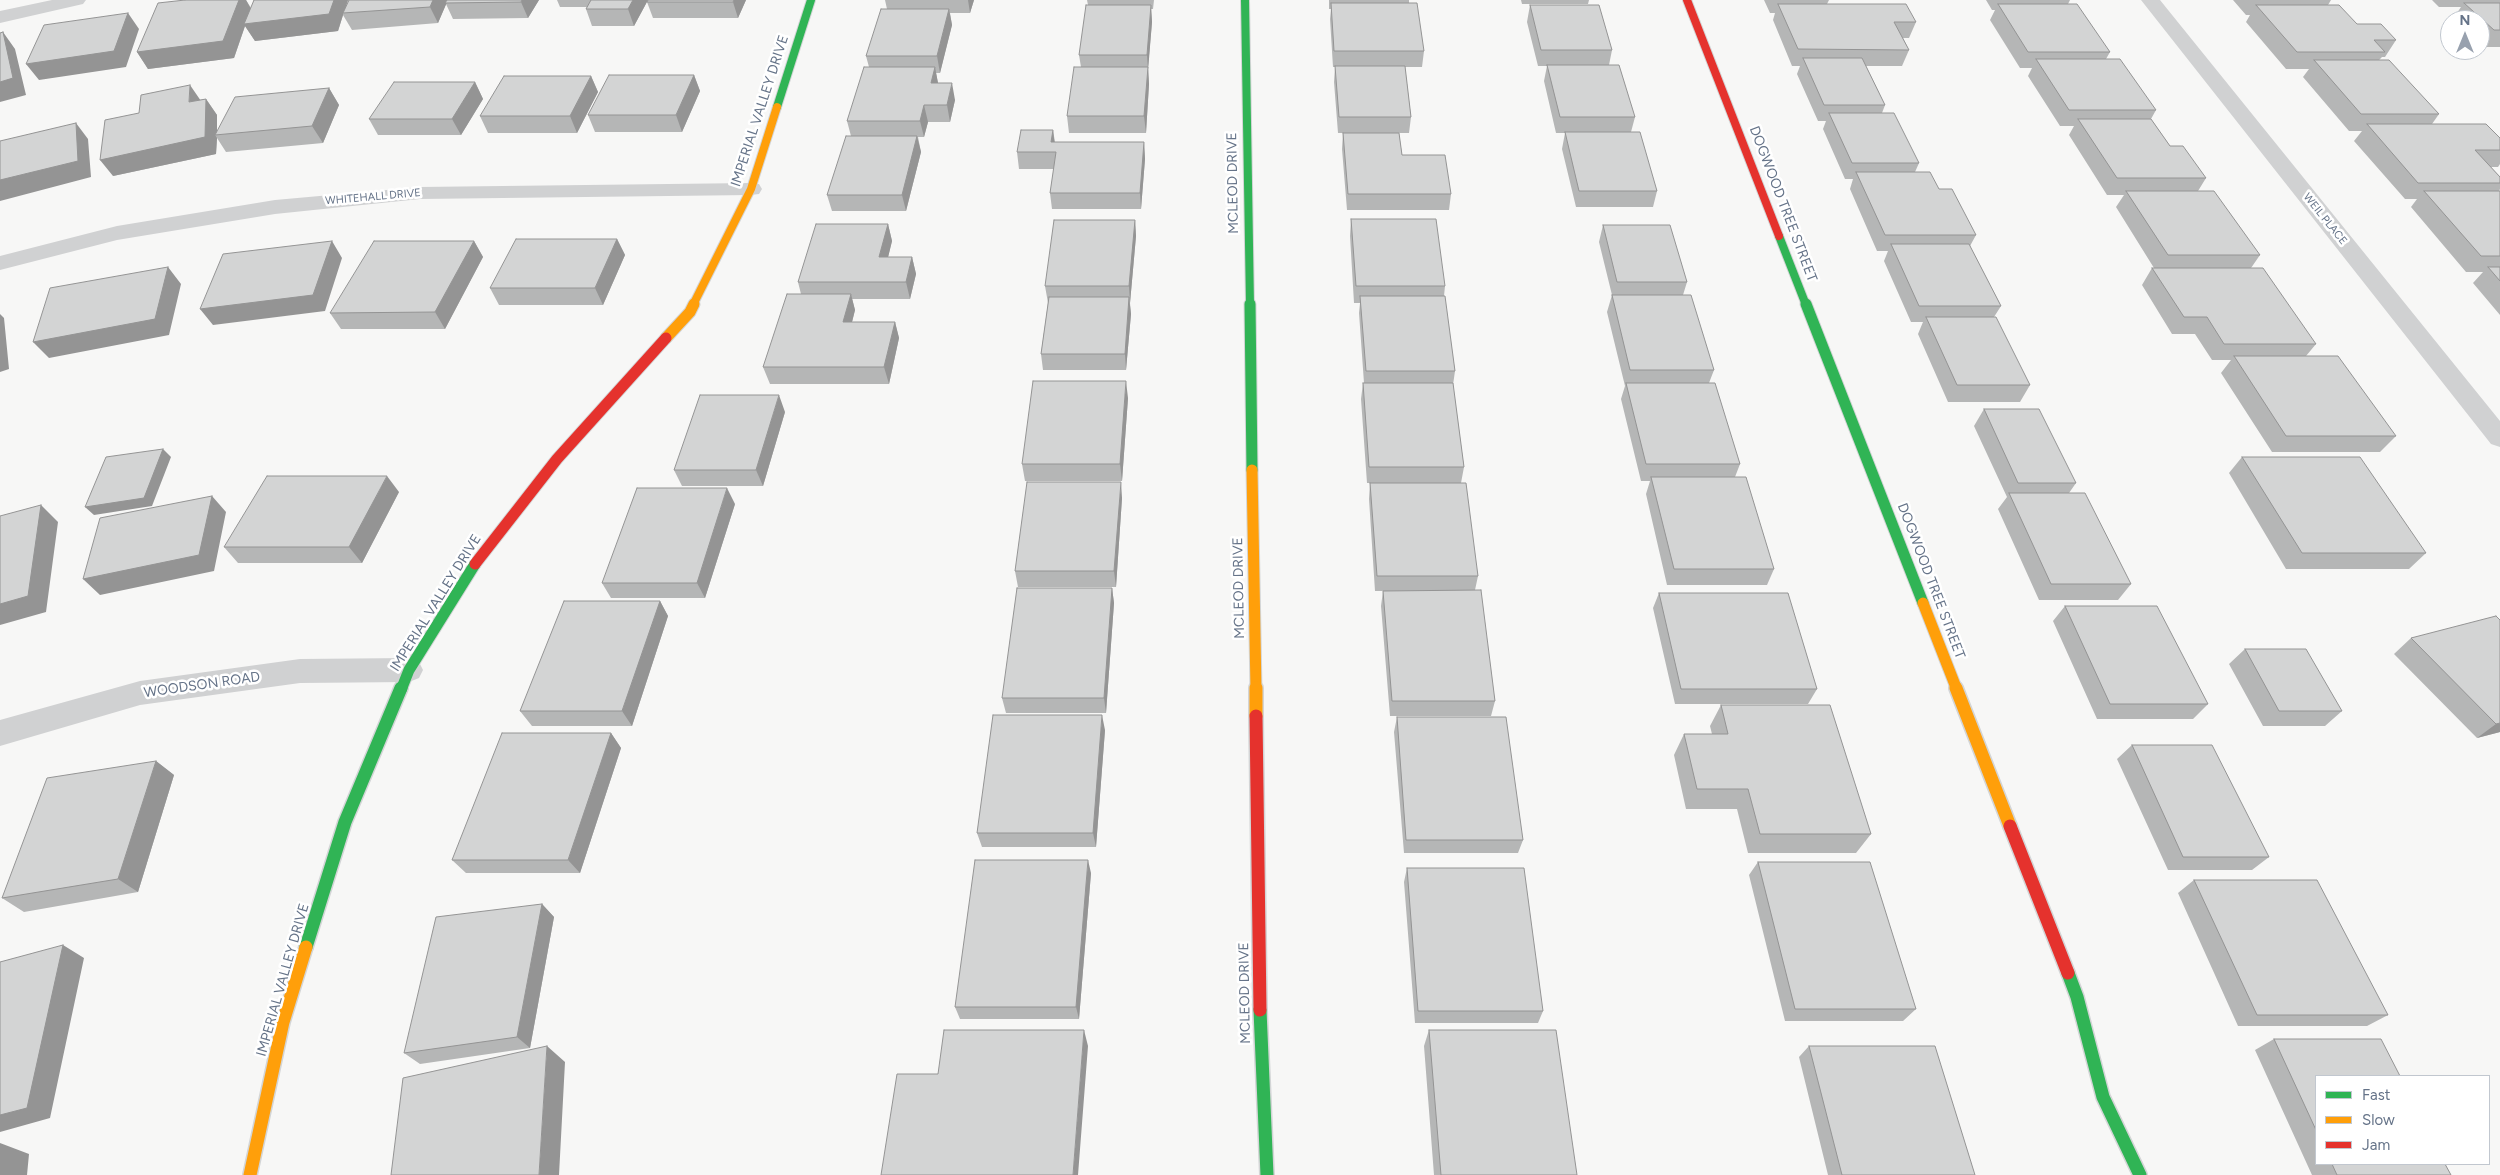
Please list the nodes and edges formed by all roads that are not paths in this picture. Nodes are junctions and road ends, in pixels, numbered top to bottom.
1 (77, 0) edge
2 (811, 0) edge
3 (1245, 0) edge
4 (1687, 0) edge
5 (2150, 0) edge
6 (0, 17) edge
7 (751, 189) junction
8 (0, 263) edge
9 (2500, 438) edge
10 (409, 670) junction
11 (0, 733) edge
12 (250, 1175) edge
13 (1267, 1175) edge
14 (2140, 1175) edge

1 - 6 street
2 - 7 street, IMPERIAL VALLEY DRIVE
3 - 13 street, MCLEOD DRIVE
4 - 14 street, DOGWOOD TREE STREET
5 - 9 street, WEIL PLACE
7 - 8 street, WHITEHALL DRIVE
7 - 10 street, IMPERIAL VALLEY DRIVE
10 - 11 street, WOODSON ROAD
10 - 12 street, IMPERIAL VALLEY DRIVE

